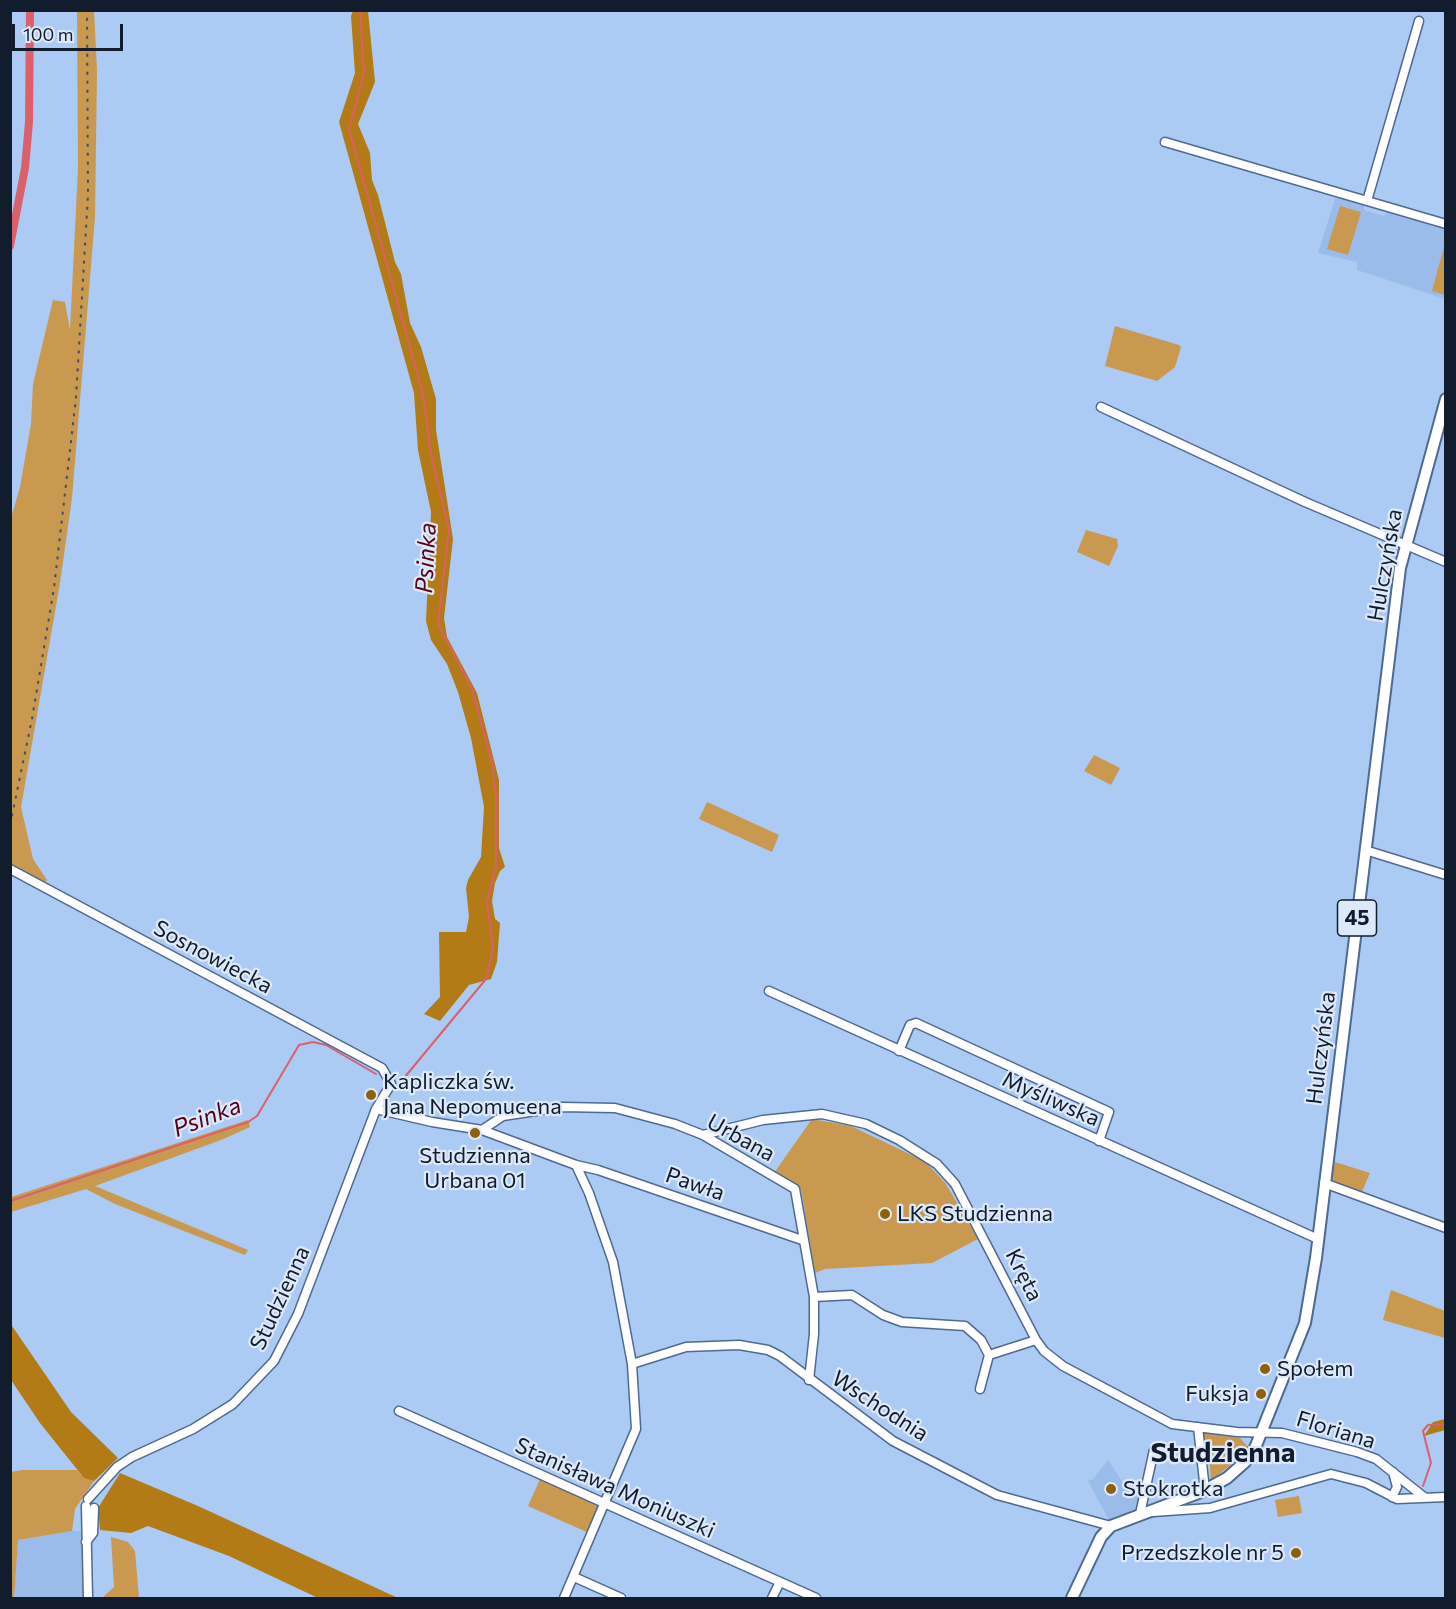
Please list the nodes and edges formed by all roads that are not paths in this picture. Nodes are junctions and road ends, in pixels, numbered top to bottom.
1 (1419, 21) dead end
2 (1165, 142) dead end
3 (1367, 201) junction
4 (1446, 224) edge
5 (1446, 399) edge
6 (1101, 407) dead end
7 (1404, 546) junction
8 (1446, 562) edge
9 (1365, 850) junction
10 (10, 870) edge
11 (1446, 875) edge
12 (769, 991) dead end
13 (899, 1051) junction
14 (391, 1084) joint
15 (376, 1110) junction
16 (482, 1130) junction
17 (703, 1135) junction
18 (1099, 1141) junction
19 (576, 1165) junction
20 (1324, 1184) junction
21 (1446, 1228) edge
22 (1318, 1239) junction
23 (802, 1240) junction
24 (813, 1297) junction
25 (1036, 1340) junction
26 (989, 1355) junction
27 (632, 1364) junction
28 (809, 1380) junction
29 (980, 1389) dead end
30 (399, 1411) dead end
31 (1198, 1427) junction
32 (1262, 1433) junction
33 (1154, 1450) dead end
34 (1393, 1472) junction
35 (1205, 1490) junction
36 (1392, 1497) junction
37 (1424, 1497) junction
38 (1446, 1497) edge
39 (606, 1503) junction
40 (1143, 1514) junction
41 (1111, 1526) junction
42 (574, 1576) junction
43 (780, 1582) junction
44 (88, 1599) edge
45 (564, 1599) edge
46 (621, 1599) edge
47 (772, 1599) edge
48 (816, 1599) edge
49 (1072, 1599) edge

1 - 3 street
2 - 3 street
3 - 4 street
5 - 7 main road, Hulczyńska / 45
6 - 7 street
7 - 8 street
7 - 9 main road, Hulczyńska / 45
9 - 11 street
9 - 20 main road, Hulczyńska / 45
10 - 14 street, Sosnowiecka
12 - 13 street, Myśliwska
13 - 18 street, Myśliwska
13 - 18 street
14 - 15 street, Studzienna
15 - 16 street, Pawła
15 - 44 street, Studzienna
16 - 17 street, Urbana
16 - 19 street, Pawła
17 - 23 street, Urbana
17 - 25 street, Kręta
18 - 22 street, Myśliwska
19 - 23 street, Pawła
19 - 27 street
20 - 21 street
20 - 22 main road, Hulczyńska / 45
22 - 32 main road, Hulczyńska / 45
23 - 24 street, Urbana
24 - 26 street
24 - 28 street, Urbana
25 - 26 street
25 - 31 street, Kręta
26 - 29 street
27 - 28 street, Wschodnia
27 - 39 street
28 - 41 street, Wschodnia
30 - 39 street, Stanisława Moniuszki
31 - 32 street, Kręta
31 - 35 street
32 - 34 street, Floriana
32 - 35 main road, Hulczyńska / 45
33 - 40 street
34 - 36 street
34 - 37 street, Floriana
35 - 40 main road, Hulczyńska / 45
36 - 37 street
36 - 40 street
37 - 38 street
39 - 42 street
39 - 43 street, Stanisława Moniuszki
40 - 41 main road, Hulczyńska / 45
41 - 49 main road
42 - 45 street
42 - 46 street
43 - 47 street
43 - 48 street, Stanisława Moniuszki

